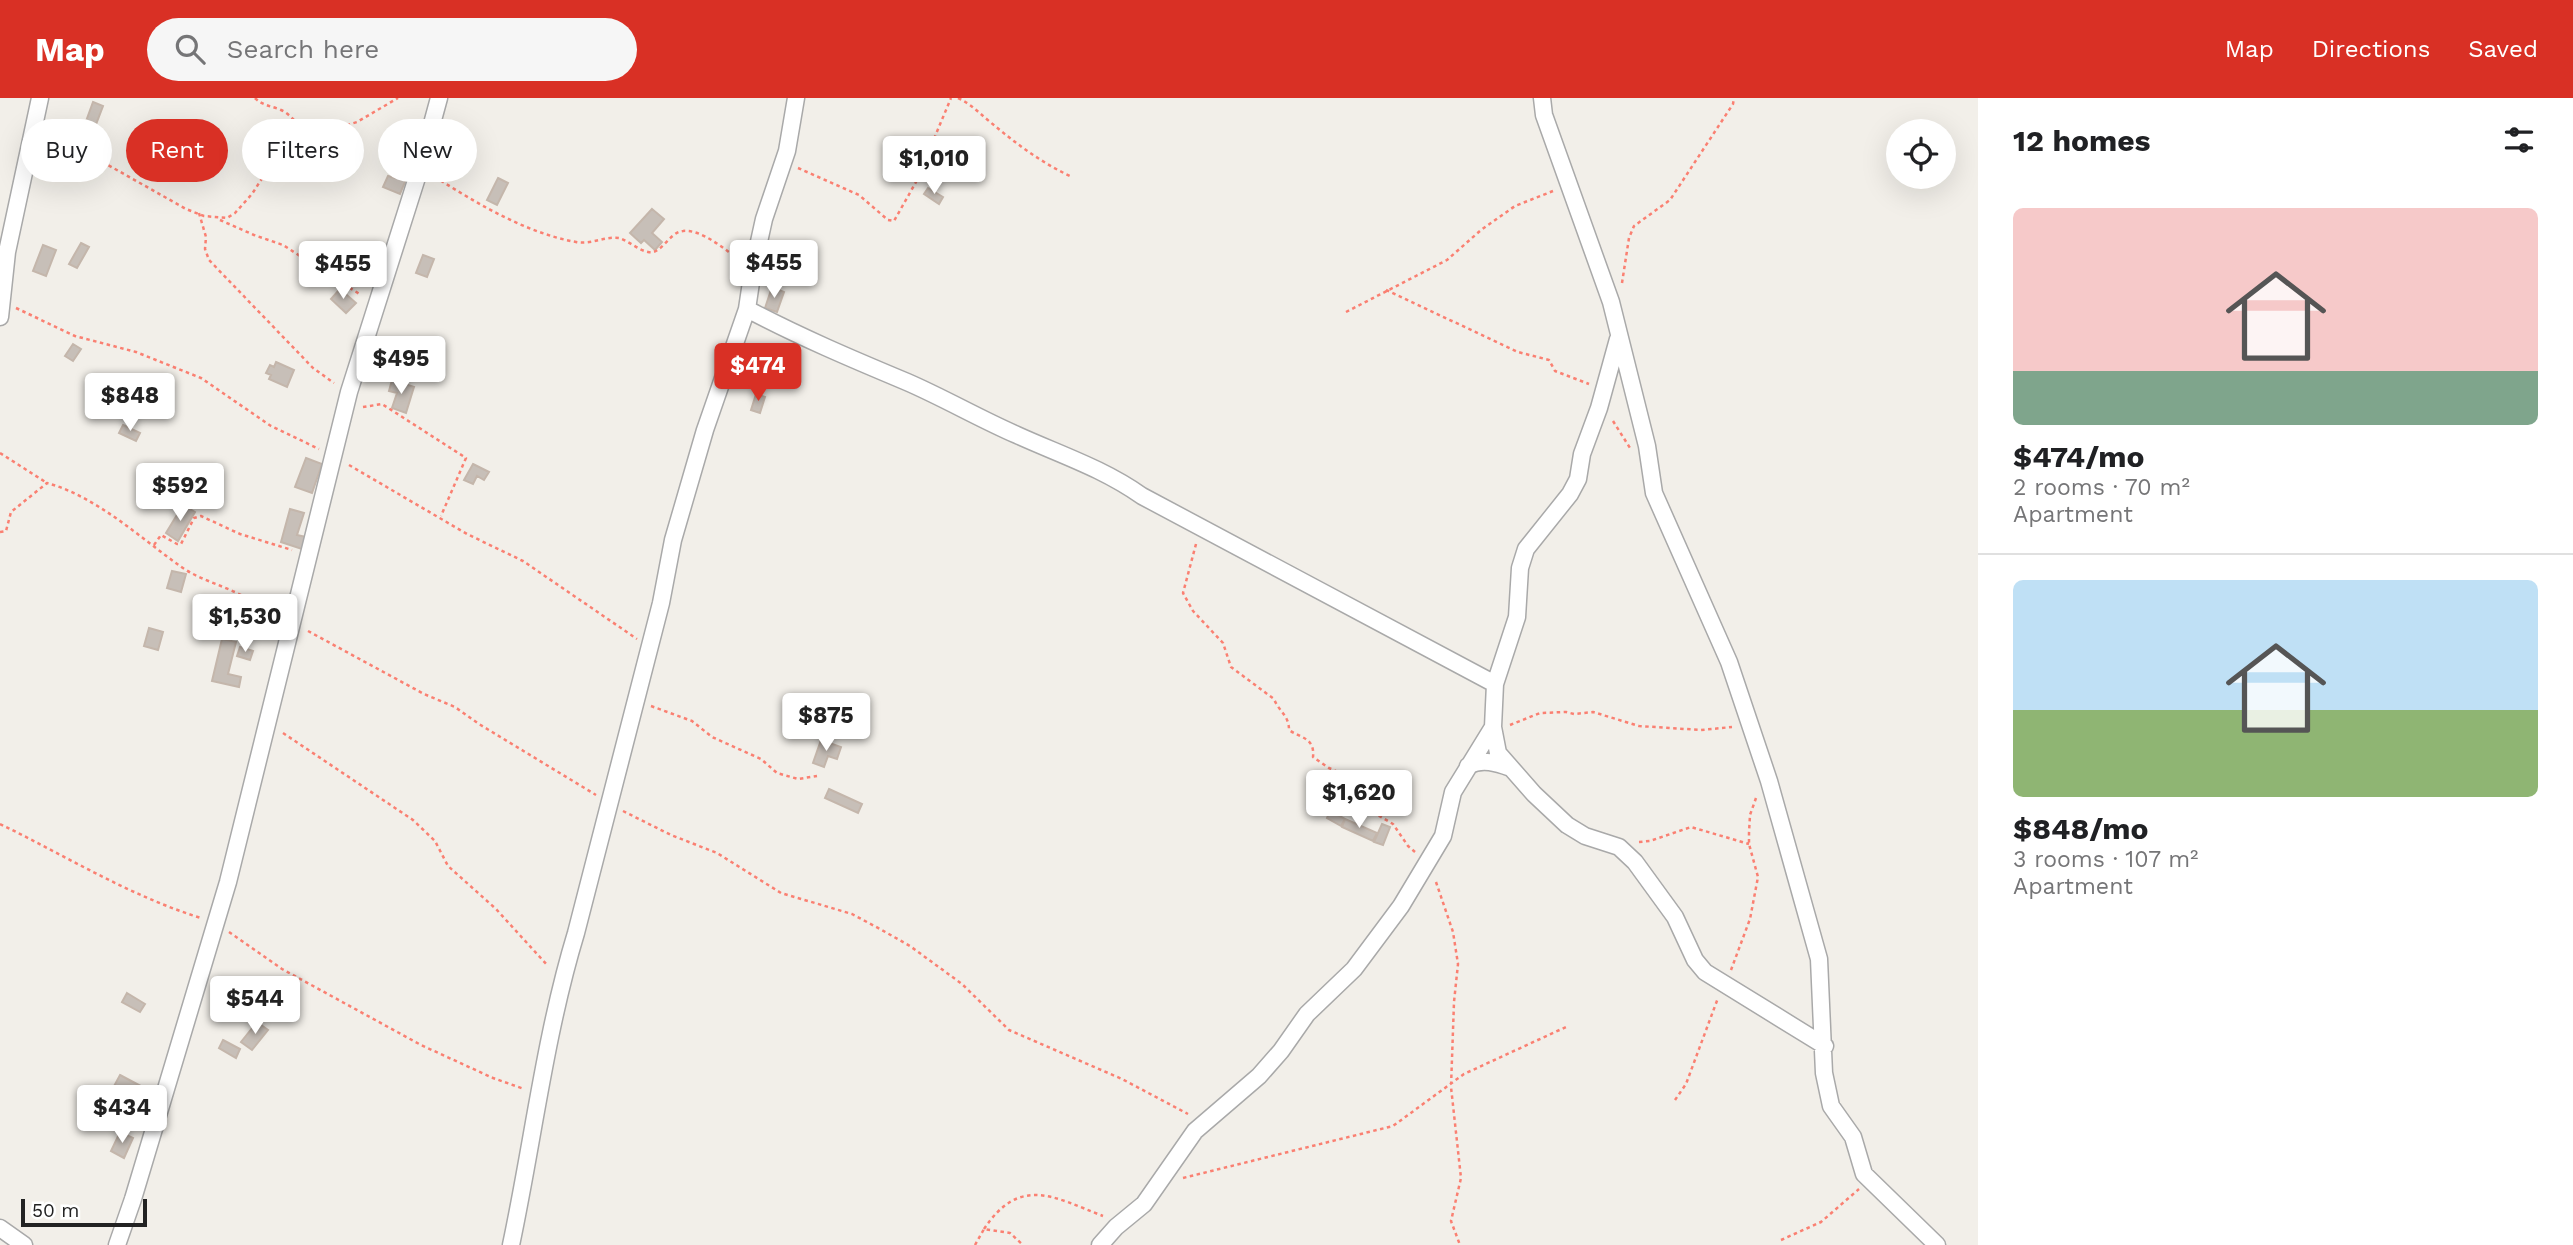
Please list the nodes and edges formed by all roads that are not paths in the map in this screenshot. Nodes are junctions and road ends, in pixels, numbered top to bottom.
1 (40, 98) edge
2 (439, 98) edge
3 (796, 98) edge
4 (1542, 98) edge
5 (747, 309) junction
6 (1, 311) edge
7 (1619, 336) junction
8 (1495, 684) junction
9 (1493, 727) junction
10 (1468, 765) junction
11 (1511, 768) junction
12 (1825, 1046) junction
13 (0, 1228) edge
14 (24, 1245) edge
15 (117, 1245) edge
16 (511, 1245) edge
17 (1100, 1245) edge
18 (1937, 1245) edge

1 - 6 street
2 - 15 street
3 - 5 street
4 - 7 street
5 - 8 street
5 - 16 street
7 - 8 street
7 - 12 street
8 - 9 street
9 - 10 street
9 - 11 street
10 - 11 street
10 - 17 street
11 - 12 street
12 - 18 street
13 - 14 street

